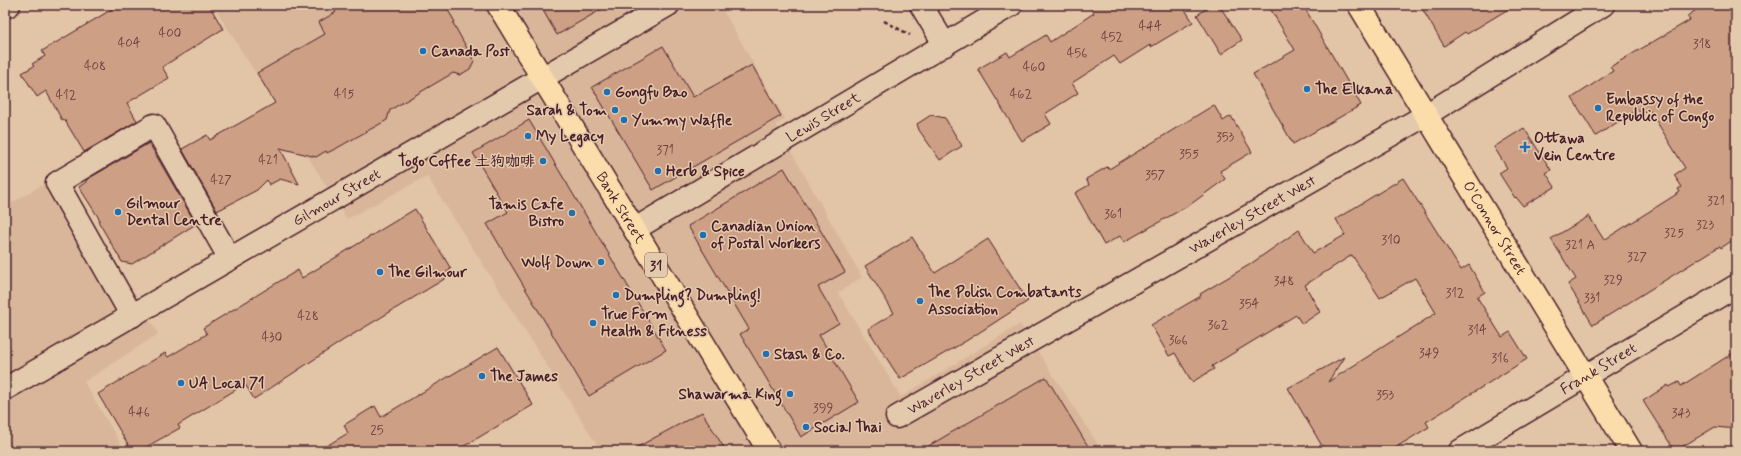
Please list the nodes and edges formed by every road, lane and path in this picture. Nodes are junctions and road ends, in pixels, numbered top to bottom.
1 (9, 5) edge
2 (498, 5) edge
3 (668, 5) edge
4 (921, 5) edge
5 (1011, 5) edge
6 (1359, 5) edge
7 (1603, 5) edge
8 (5, 7) edge
9 (884, 21) dead end
10 (911, 36) dead end
11 (945, 45) junction
12 (542, 79) junction
13 (1426, 115) junction
14 (634, 229) junction
15 (230, 259) junction
16 (1736, 286) edge
17 (132, 316) junction
18 (1585, 376) junction
19 (5, 389) edge
20 (897, 417) dead end
21 (769, 451) edge
22 (1460, 451) edge
23 (1631, 451) edge

1 - 8 street
2 - 12 main road, Bank Street / 31
3 - 12 street, Gilmour Street
4 - 11 street
5 - 11 street, Lewis Street
6 - 13 main road, O'Connor Street
7 - 13 street, Waverley Street West
9 - 10 path
11 - 14 street, Lewis Street
12 - 14 main road, Bank Street / 31
12 - 15 street, Gilmour Street
13 - 18 main road, O'Connor Street
13 - 20 street, Waverley Street West
14 - 21 main road, Bank Street / 31
15 - 17 street, Gilmour Street
15 - 17 street
16 - 18 street, Frank Street
17 - 19 street, Gilmour Street
18 - 22 street, Frank Street
18 - 23 main road, O'Connor Street

